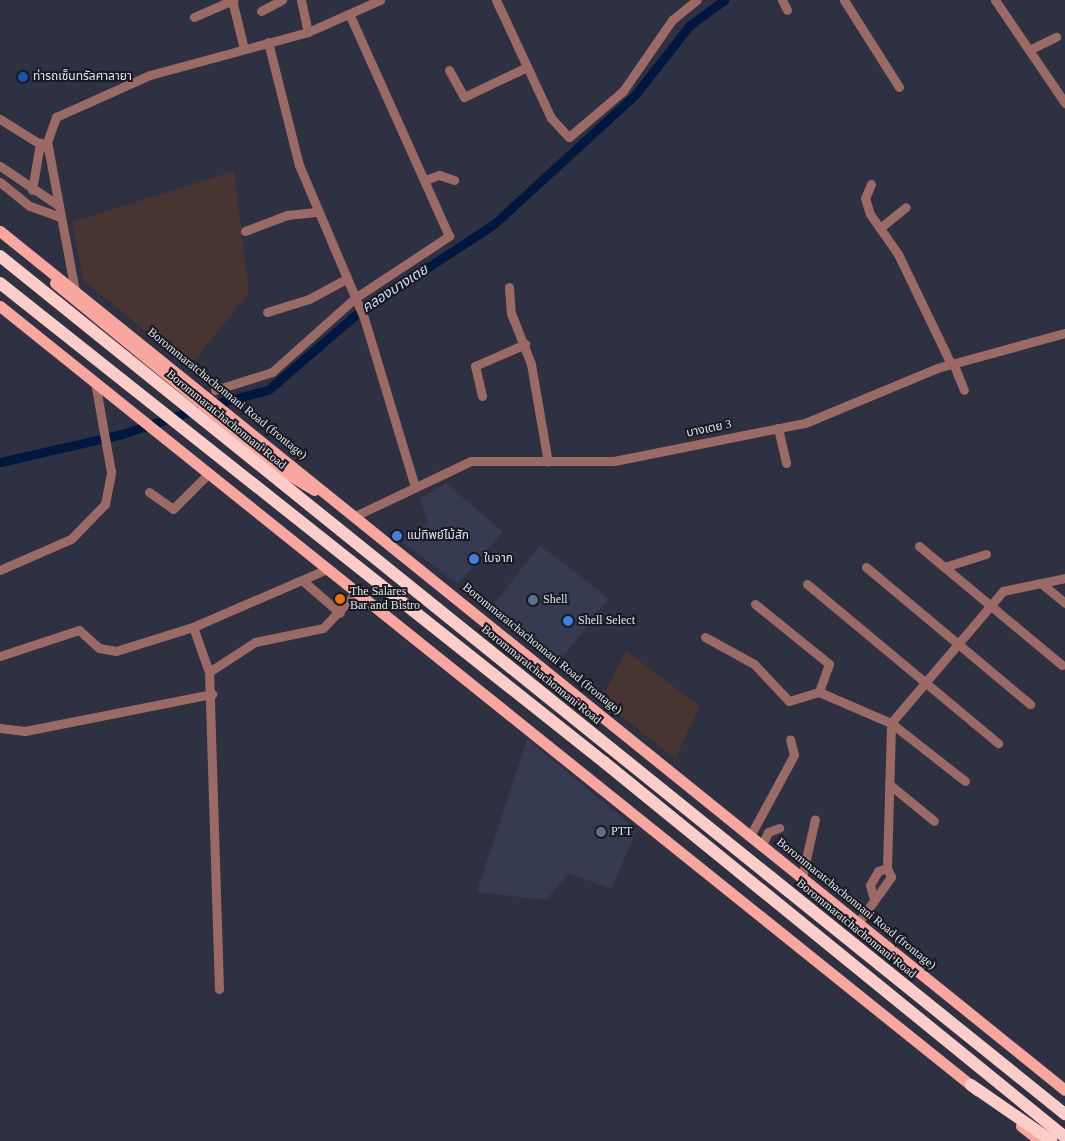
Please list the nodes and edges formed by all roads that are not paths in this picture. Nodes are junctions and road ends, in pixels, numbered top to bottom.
1 (232, 0) edge
2 (282, 0) edge
3 (301, 0) edge
4 (380, 0) edge
5 (496, 0) edge
6 (680, 0) edge
7 (697, 0) edge
8 (782, 0) edge
9 (844, 0) edge
10 (995, 0) edge
11 (682, 10) junction
12 (787, 10) dead end
13 (261, 11) dead end
14 (349, 14) junction
15 (194, 17) dead end
16 (308, 32) junction
17 (1056, 37) dead end
18 (268, 42) junction
19 (244, 49) junction
20 (1031, 49) junction
21 (527, 66) junction
22 (449, 70) dead end
23 (899, 87) dead end
24 (1065, 102) edge
25 (0, 119) edge
26 (40, 144) junction
27 (48, 149) junction
28 (0, 166) edge
29 (425, 180) junction
30 (454, 180) dead end
31 (0, 182) edge
32 (871, 184) dead end
33 (32, 190) junction
34 (59, 206) junction
35 (906, 207) dead end
36 (318, 212) junction
37 (61, 217) junction
38 (880, 228) junction
39 (0, 231) edge
40 (245, 231) dead end
41 (0, 238) edge
42 (0, 256) edge
43 (346, 279) junction
44 (0, 283) edge
45 (509, 287) dead end
46 (75, 291) junction
47 (0, 301) edge
48 (356, 301) junction
49 (0, 306) edge
50 (267, 312) dead end
51 (1065, 333) edge
52 (525, 344) junction
53 (952, 364) junction
54 (95, 382) junction
55 (215, 390) dead end
56 (964, 390) dead end
57 (482, 396) dead end
58 (218, 418) junction
59 (778, 428) junction
60 (548, 462) junction
61 (786, 463) dead end
62 (208, 474) junction
63 (415, 487) junction
64 (149, 492) dead end
65 (351, 513) junction
66 (919, 546) dead end
67 (986, 554) dead end
68 (866, 567) dead end
69 (944, 567) junction
70 (0, 570) edge
71 (331, 571) junction
72 (1065, 578) edge
73 (302, 580) junction
74 (1041, 583) junction
75 (807, 584) dead end
76 (357, 592) junction
77 (1065, 603) edge
78 (754, 604) dead end
79 (991, 606) junction
80 (340, 613) junction
81 (193, 627) junction
82 (705, 637) dead end
83 (957, 644) junction
84 (0, 656) edge
85 (1062, 665) dead end
86 (209, 672) junction
87 (925, 682) junction
88 (819, 692) junction
89 (212, 694) junction
90 (1030, 704) dead end
91 (891, 723) junction
92 (0, 728) edge
93 (790, 739) dead end
94 (998, 742) dead end
95 (965, 781) dead end
96 (889, 784) junction
97 (815, 819) dead end
98 (934, 821) dead end
99 (779, 828) dead end
100 (750, 836) junction
101 (762, 845) junction
102 (887, 868) junction
103 (802, 877) junction
104 (873, 896) junction
105 (858, 923) junction
106 (219, 988) dead end
107 (971, 1085) junction
108 (1065, 1090) edge
109 (1065, 1114) edge
110 (1065, 1137) edge
111 (1040, 1141) edge
112 (1052, 1141) edge

1 - 15 street
1 - 19 street
2 - 13 street
3 - 16 street
4 - 14 street
5 - 21 street
6 - 11 street
7 - 11 street
8 - 12 street
9 - 23 street
10 - 20 street
11 - 21 street
14 - 16 street
14 - 29 street
16 - 18 street
17 - 20 street
18 - 19 street
18 - 36 street
19 - 27 street
20 - 24 street
21 - 22 street
25 - 26 street
26 - 27 street
26 - 33 street
27 - 34 street
28 - 33 street
29 - 30 street
29 - 48 street
31 - 37 street
32 - 38 street
33 - 34 street
34 - 37 street
35 - 38 street
36 - 40 street
36 - 43 street
37 - 46 street
38 - 53 street
39 - 46 main road, Borommaratchachonnani Road (frontage)
41 - 58 main road
42 - 58 highway, Borommaratchachonnani Road
43 - 48 street
43 - 50 street
44 - 110 highway
45 - 52 street
46 - 58 main road, Borommaratchachonnani Road (frontage)
47 - 71 main road
48 - 55 street
48 - 63 street
49 - 54 main road
51 - 53 street, บางเตย 3
52 - 57 street
52 - 60 street
53 - 56 street
53 - 59 street, บางเตย 3
54 - 62 main road
54 - 70 street
58 - 65 main road, Borommaratchachonnani Road (frontage)
58 - 109 highway, Borommaratchachonnani Road
59 - 60 street, บางเตย 3
59 - 61 street
60 - 63 street, บางเตย 3
62 - 64 street
62 - 71 main road
63 - 65 street, บางเตย 3
65 - 100 main road, Borommaratchachonnani Road (frontage)
66 - 69 street
67 - 69 street
68 - 83 street
69 - 79 street
71 - 73 street
71 - 76 main road
72 - 74 street
73 - 80 street
73 - 81 street
74 - 77 street
74 - 79 street
75 - 87 street
76 - 80 street
76 - 107 main road
78 - 88 street
79 - 83 street
79 - 85 street
80 - 86 street
81 - 84 street
81 - 86 street
82 - 88 street
83 - 87 street
83 - 90 street
86 - 89 street
87 - 91 street
87 - 94 street
88 - 91 street
89 - 92 street
89 - 106 street
91 - 95 street
91 - 96 street
93 - 100 street
96 - 98 street
96 - 102 street
97 - 103 street
99 - 101 street
100 - 101 main road, Borommaratchachonnani Road (frontage)
101 - 103 main road, Borommaratchachonnani Road (frontage)
102 - 104 street
102 - 104 street
103 - 105 main road, Borommaratchachonnani Road (frontage)
104 - 105 street
105 - 108 main road, Borommaratchachonnani Road (frontage)
107 - 111 main road
107 - 112 highway

